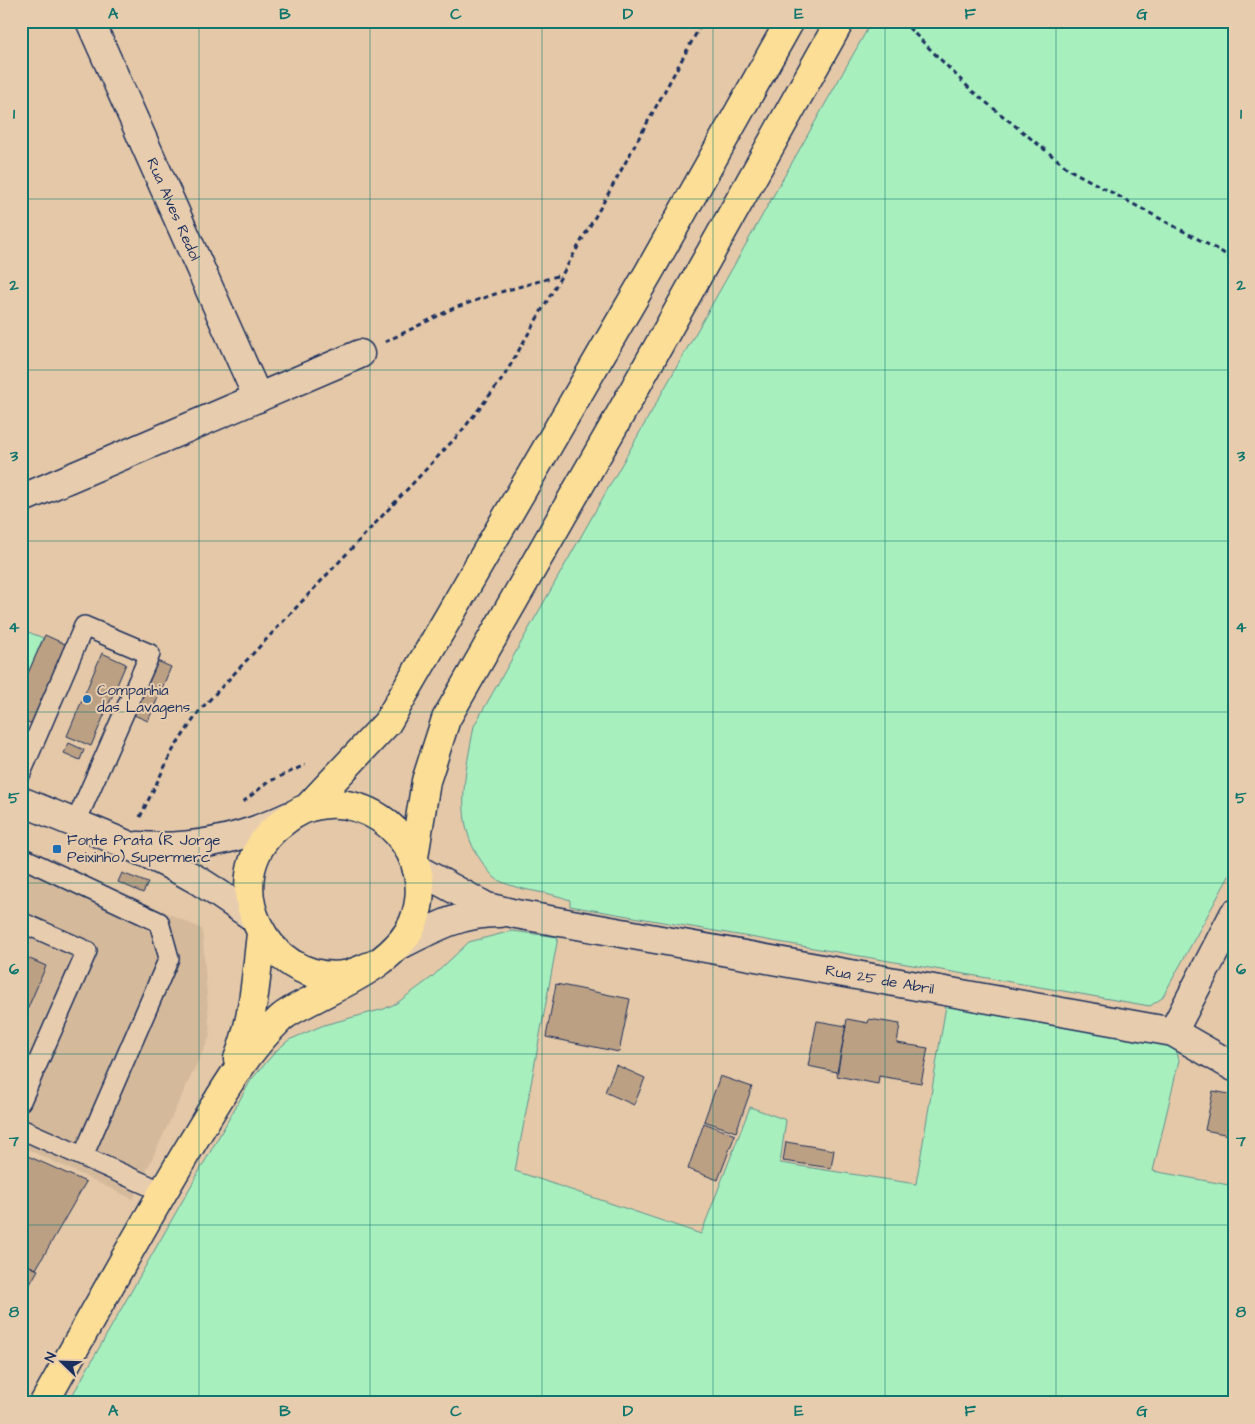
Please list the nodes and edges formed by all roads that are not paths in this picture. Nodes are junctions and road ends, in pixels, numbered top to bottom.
1 (90, 21) edge
2 (790, 21) edge
3 (840, 21) edge
4 (360, 354) road end
5 (258, 398) junction
6 (21, 499) edge
7 (21, 773) edge
8 (21, 801) edge
9 (299, 811) junction
10 (75, 824) junction
11 (132, 833) junction
12 (21, 857) edge
13 (416, 863) junction
14 (516, 914) junction
15 (1234, 914) edge
16 (21, 922) edge
17 (257, 925) junction
18 (398, 946) junction
19 (376, 964) junction
20 (1173, 1032) junction
21 (1234, 1067) edge
22 (228, 1084) junction
23 (21, 1101) edge
24 (21, 1129) edge
25 (83, 1156) junction
26 (163, 1192) junction
27 (44, 1403) edge

1 - 5 street, Rua Alves Redol
2 - 9 main road
3 - 13 main road
4 - 5 street
5 - 6 street
7 - 10 lane
8 - 10 street
9 - 11 street
9 - 13 main road
9 - 17 main road
10 - 11 street
11 - 17 street
12 - 25 lane
13 - 14 street
13 - 18 main road
14 - 18 street
14 - 20 street, Rua 25 de Abril
15 - 20 street
16 - 23 lane
17 - 19 main road
17 - 22 main road
18 - 19 main road
19 - 22 main road
20 - 21 street, Rua 25 de Abril
22 - 26 main road
24 - 25 lane
25 - 26 lane
26 - 27 main road

